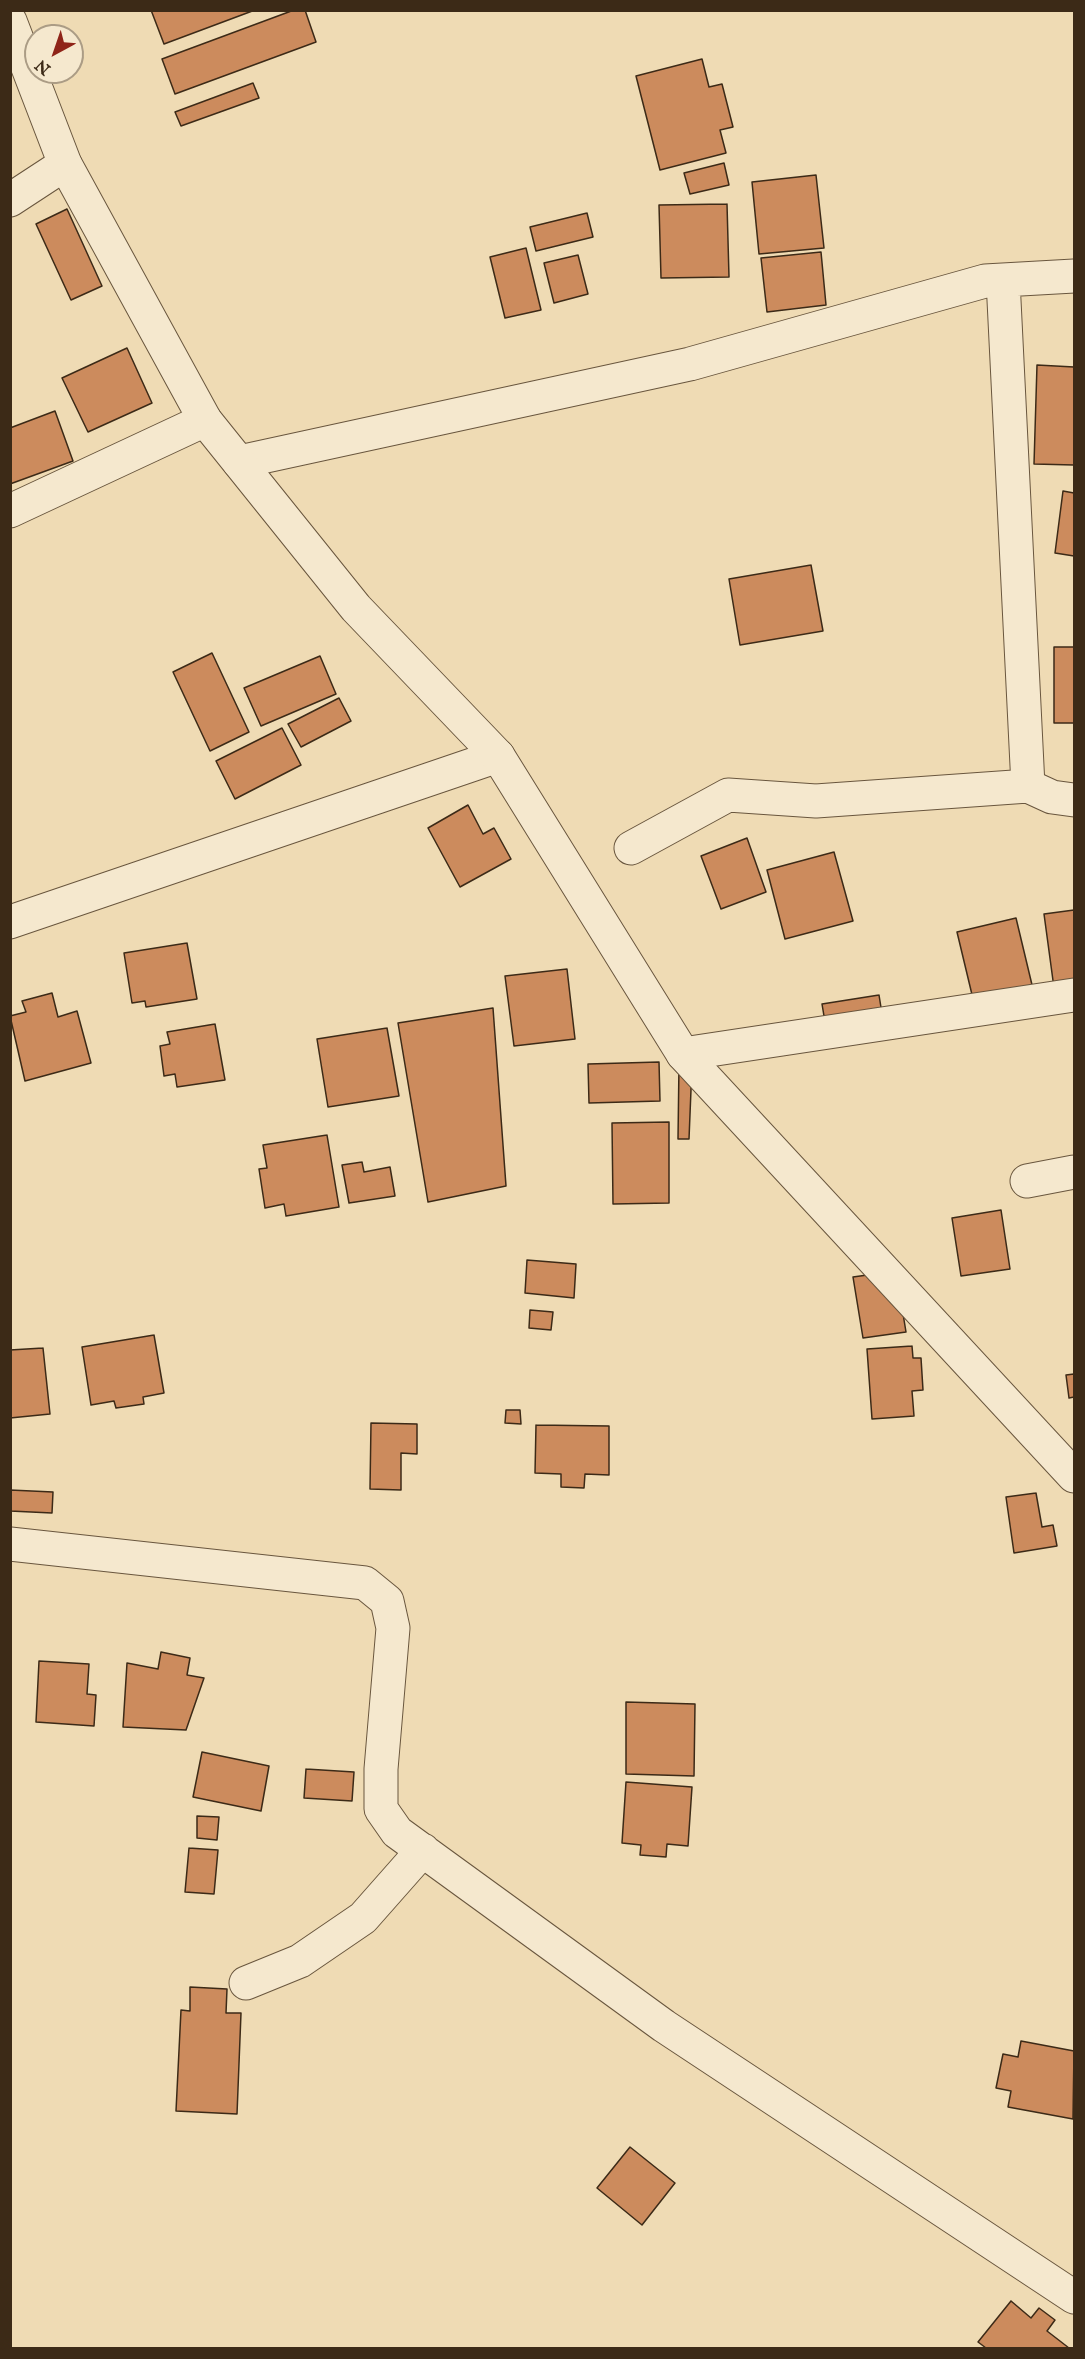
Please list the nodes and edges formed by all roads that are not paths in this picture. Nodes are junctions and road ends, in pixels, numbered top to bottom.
1 (10, 21) edge
2 (65, 164) junction
3 (10, 200) edge
4 (1074, 276) edge
5 (1003, 280) junction
6 (205, 420) junction
7 (239, 462) junction
8 (10, 511) edge
9 (498, 756) junction
10 (1028, 786) junction
11 (1074, 800) edge
12 (631, 848) dead end
13 (10, 922) edge
14 (1074, 995) edge
15 (683, 1054) junction
16 (1074, 1172) edge
17 (1027, 1180) dead end
18 (1074, 1476) edge
19 (10, 1544) edge
20 (423, 1850) junction
21 (246, 1983) dead end
22 (1074, 2297) edge

1 - 2 street
2 - 3 street
2 - 6 street
4 - 5 street
5 - 7 street
5 - 10 street
6 - 7 street
6 - 8 street
7 - 9 street
9 - 13 street
9 - 15 street
10 - 11 street
10 - 12 street
14 - 15 street
15 - 18 street
16 - 17 street
19 - 20 street
20 - 21 street
20 - 22 street

